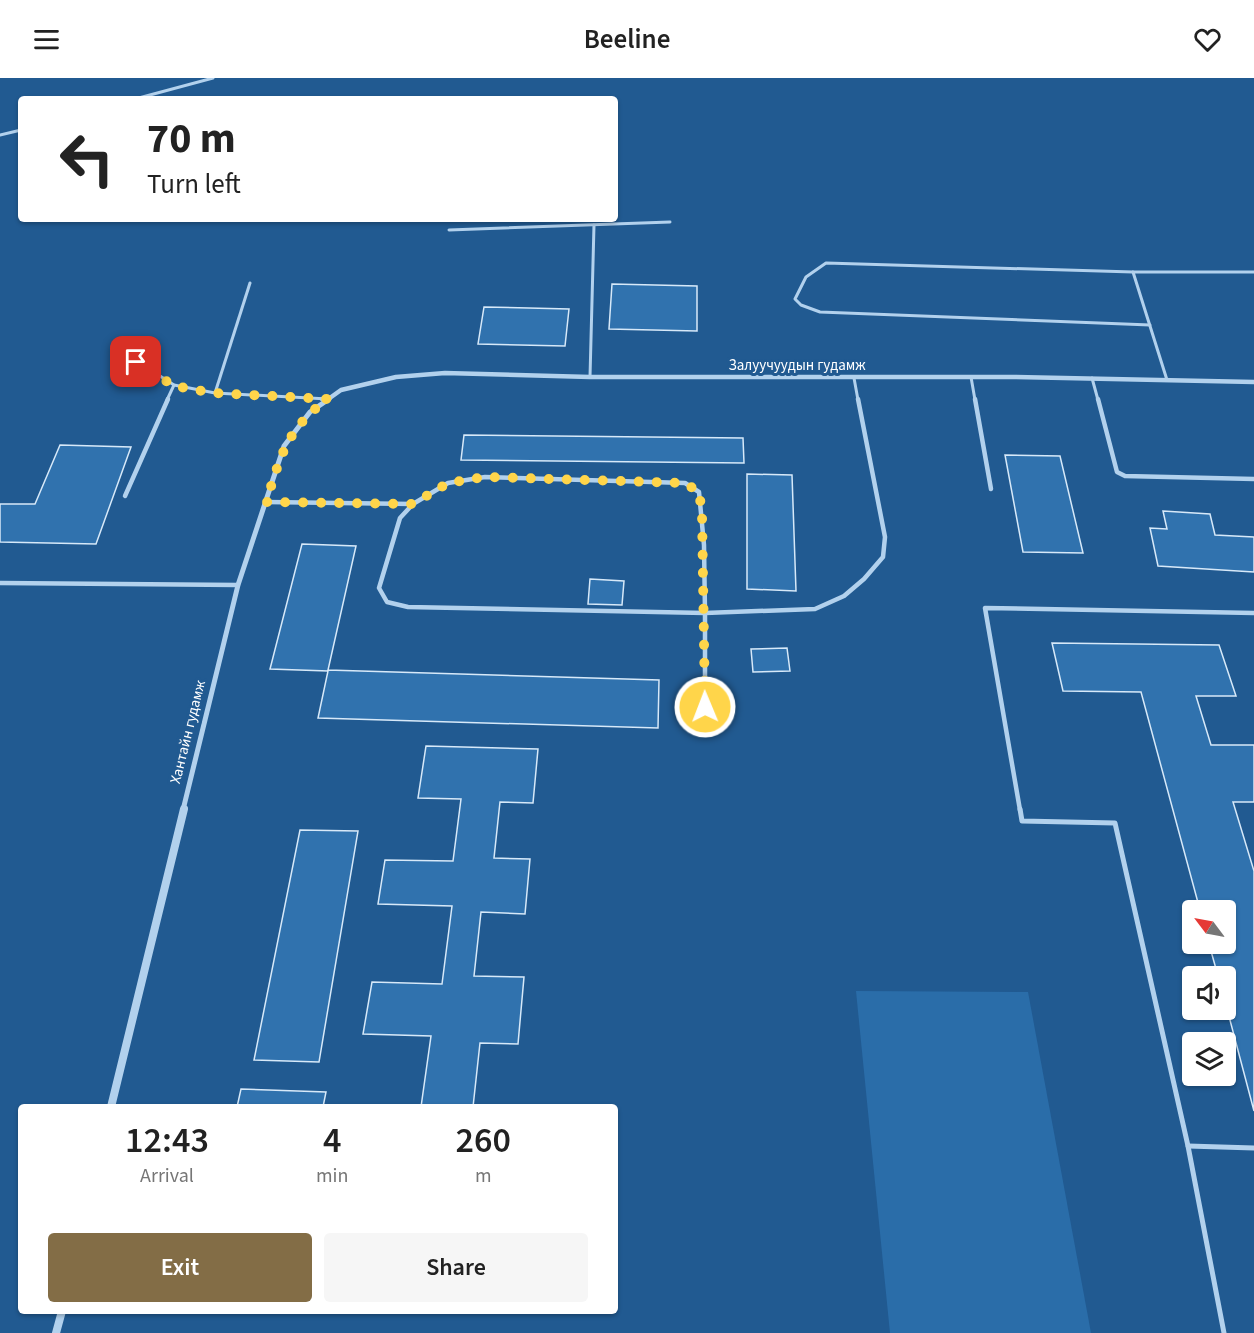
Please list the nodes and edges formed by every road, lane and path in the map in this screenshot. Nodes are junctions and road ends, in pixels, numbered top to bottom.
1 (213, 78) edge
2 (146, 96) edge
3 (18, 130) edge
4 (0, 135) edge
5 (670, 222) dead end
6 (594, 225) junction
7 (449, 230) dead end
8 (1133, 272) junction
9 (1254, 272) edge
10 (250, 283) dead end
11 (1150, 325) junction
12 (118, 350) dead end
13 (590, 377) junction
14 (972, 377) junction
15 (854, 378) junction
16 (1092, 378) junction
17 (1167, 380) junction
18 (1254, 382) edge
19 (174, 386) junction
20 (342, 390) joint
21 (214, 393) junction
22 (328, 399) junction
23 (1254, 479) edge
24 (991, 489) dead end
25 (125, 496) dead end
26 (266, 502) junction
27 (413, 504) junction
28 (0, 583) edge
29 (238, 585) junction
30 (704, 613) junction
31 (1254, 613) edge
32 (705, 707) dead end
33 (112, 1104) edge
34 (1188, 1146) junction
35 (1254, 1148) edge
36 (61, 1314) edge
37 (56, 1333) edge
38 (1224, 1333) edge

1 - 2 lane
3 - 4 lane
5 - 6 lane
6 - 7 lane
6 - 13 lane
8 - 9 lane
8 - 11 lane
8 - 11 lane
10 - 21 lane
11 - 17 lane
12 - 19 lane
13 - 15 street, Залуучуудын гудамж
13 - 20 street, Залуучуудын гудамж
14 - 15 street, Залуучуудын гудамж
14 - 16 street, Залуучуудын гудамж
14 - 24 lane
15 - 30 lane
16 - 17 street, Залуучуудын гудамж
16 - 23 lane
17 - 18 street, Залуучуудын гудамж
19 - 21 lane
19 - 25 lane
20 - 22 street, Хантайн гудамж
21 - 22 lane
22 - 26 street, Хантайн гудамж
26 - 27 lane
26 - 29 street, Хантайн гудамж
27 - 30 lane
27 - 30 lane
28 - 29 lane
29 - 33 street, Хантайн гудамж
30 - 32 lane
31 - 34 lane
34 - 35 lane
34 - 38 lane
36 - 37 street

